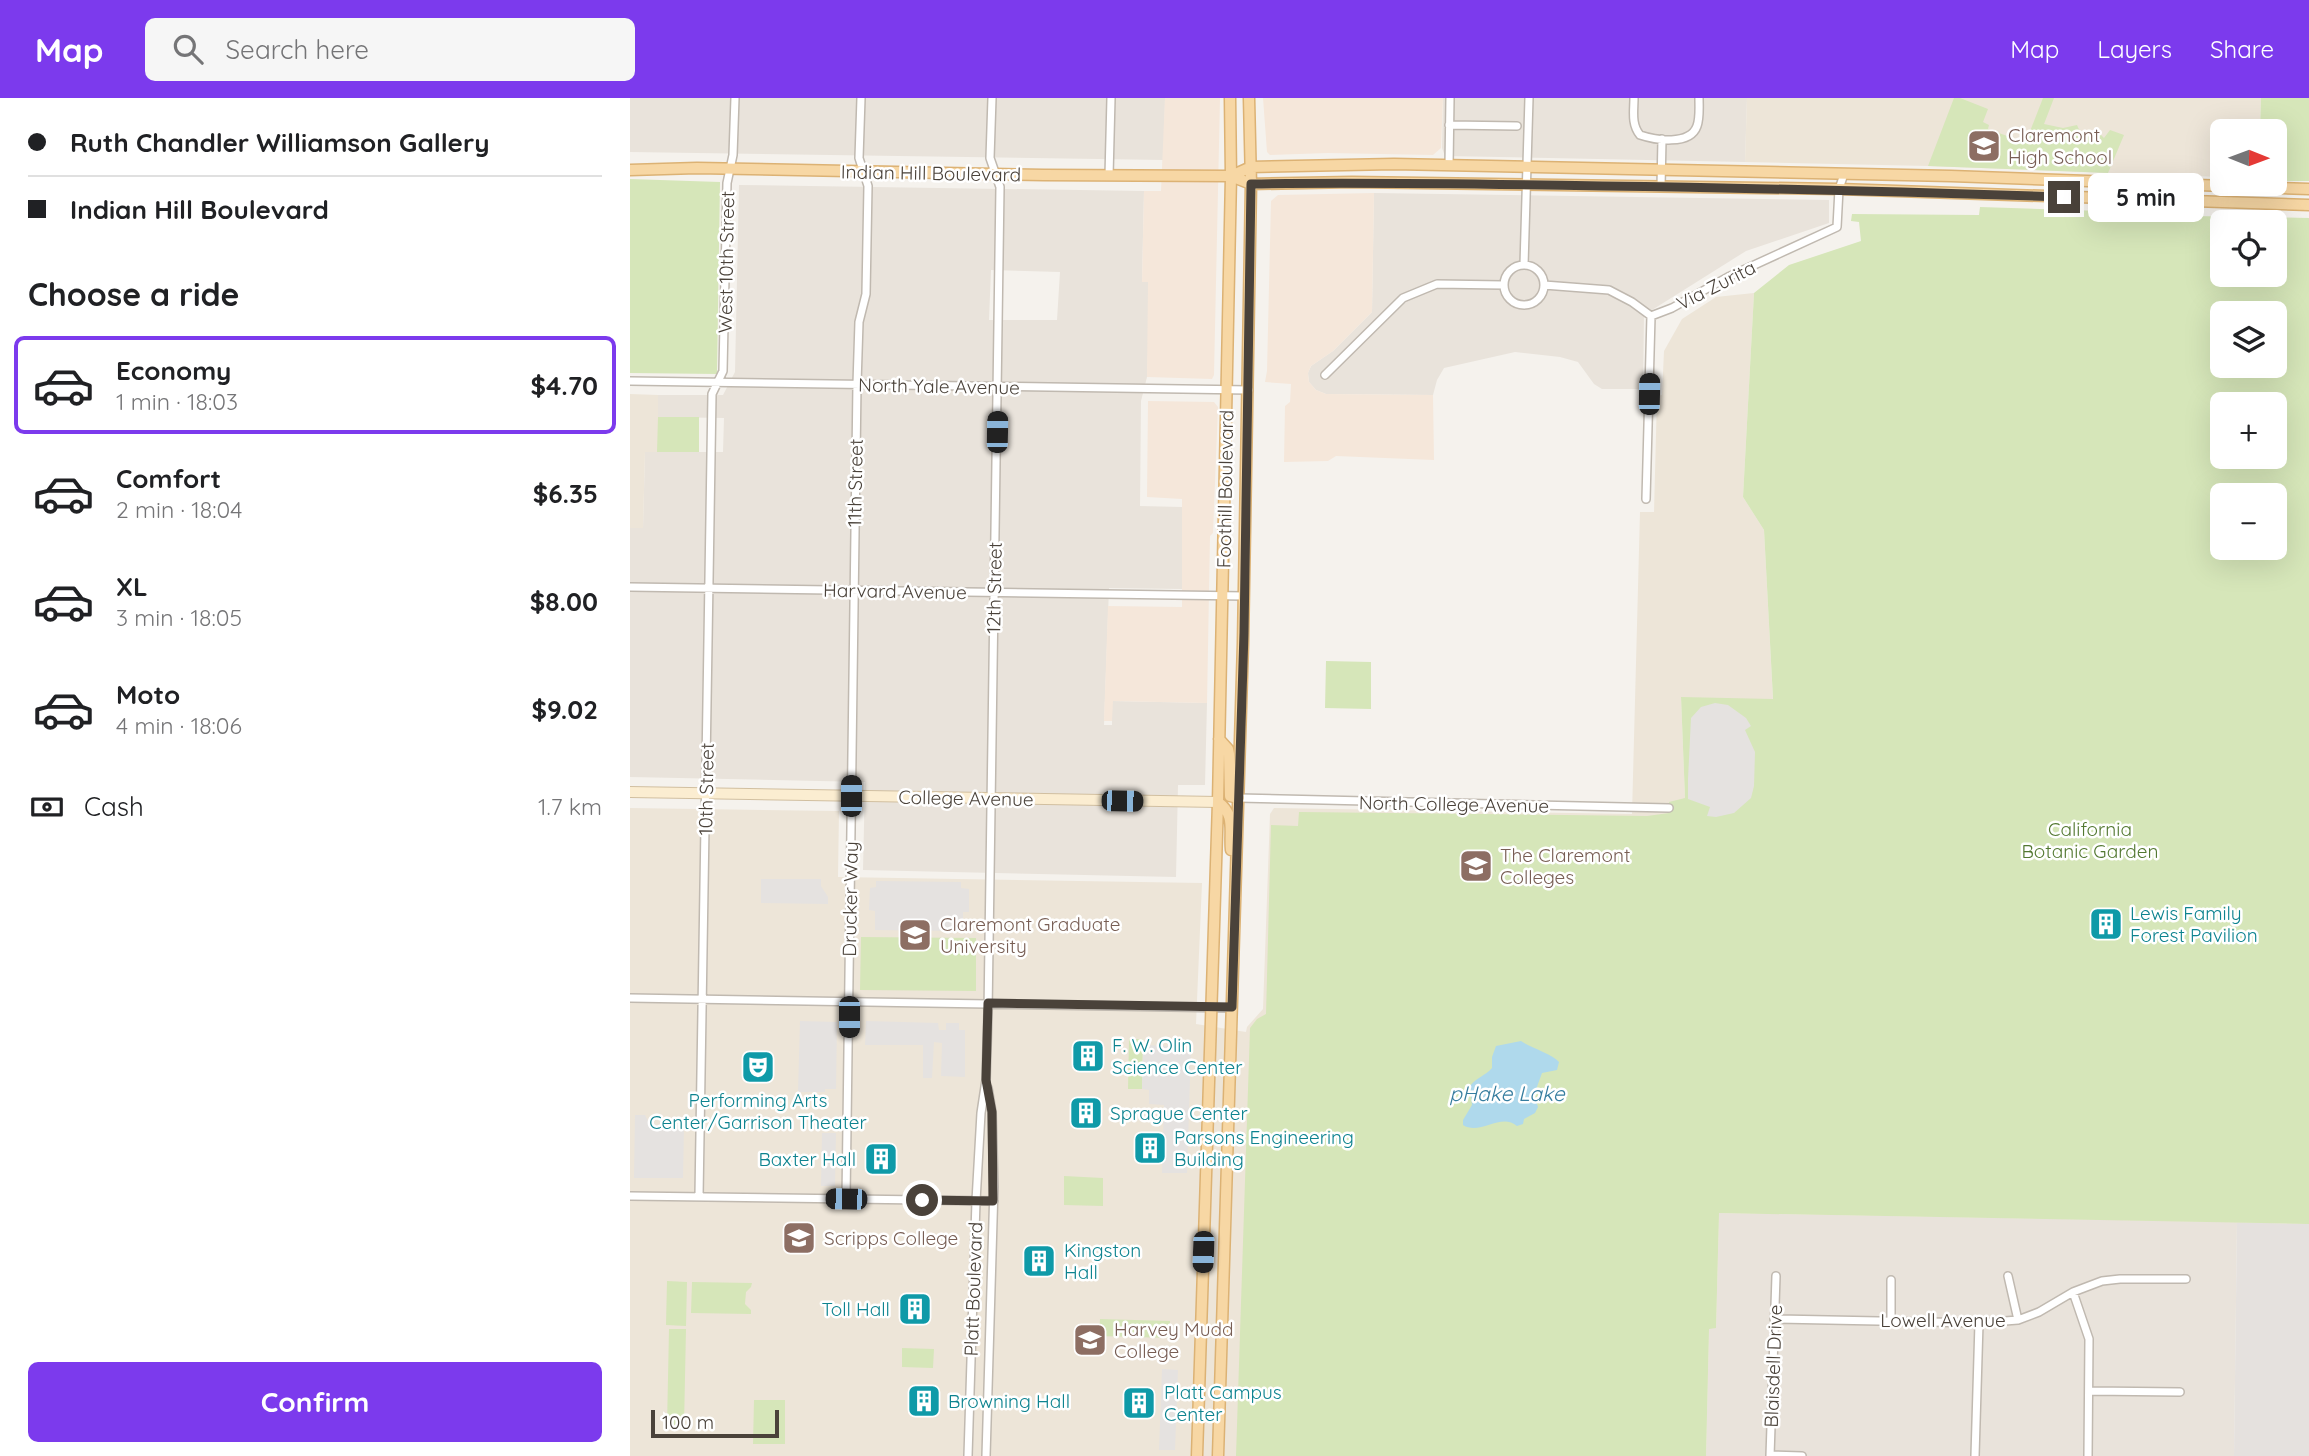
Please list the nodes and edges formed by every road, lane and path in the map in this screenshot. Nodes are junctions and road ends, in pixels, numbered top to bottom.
1 (734, 98) edge
2 (861, 98) edge
3 (992, 98) edge
4 (1111, 98) edge
5 (1230, 98) edge
6 (1249, 98) edge
7 (1450, 98) edge
8 (1529, 98) edge
9 (1634, 98) edge
10 (1699, 98) edge
11 (1449, 125) junction
12 (1517, 126) dead end
13 (1661, 139) junction
14 (1448, 166) junction
15 (1251, 167) junction
16 (1527, 167) junction
17 (730, 169) junction
18 (630, 170) edge
19 (1661, 170) junction
20 (864, 172) junction
21 (995, 174) junction
22 (1843, 174) junction
23 (1109, 176) junction
24 (1231, 176) junction
25 (1251, 184) junction
26 (1527, 184) junction
27 (1661, 187) junction
28 (1839, 189) junction
29 (2309, 189) edge
30 (2309, 205) edge
31 (1524, 265) junction
32 (1503, 285) junction
33 (1544, 285) junction
34 (1651, 316) junction
35 (1325, 374) dead end
36 (630, 381) edge
37 (717, 383) junction
38 (857, 384) junction
39 (997, 387) junction
40 (1249, 390) junction
41 (1227, 391) junction
42 (1646, 499) dead end
43 (630, 587) edge
44 (709, 588) junction
45 (854, 590) junction
46 (995, 592) junction
47 (1222, 596) junction
48 (1244, 596) junction
49 (1219, 739) junction
50 (630, 792) edge
51 (706, 793) junction
52 (851, 796) junction
53 (990, 798) junction
54 (1239, 798) junction
55 (1218, 802) junction
56 (1669, 808) dead end
57 (1237, 868) junction
58 (630, 998) edge
59 (702, 999) junction
60 (849, 1002) junction
61 (988, 1003) junction
62 (1232, 1007) junction
63 (1212, 1008) junction
64 (986, 1080) junction
65 (630, 1196) edge
66 (699, 1196) junction
67 (846, 1199) junction
68 (976, 1201) junction
69 (993, 1201) junction
70 (1776, 1276) dead end
71 (2008, 1276) dead end
72 (2186, 1279) dead end
73 (1891, 1280) dead end
74 (2073, 1292) junction
75 (1774, 1319) junction
76 (2018, 1320) junction
77 (1891, 1321) junction
78 (1979, 1323) junction
79 (2090, 1391) junction
80 (2180, 1392) dead end
81 (968, 1456) edge
82 (986, 1456) edge
83 (1197, 1456) edge
84 (1218, 1456) edge
85 (1770, 1456) edge
86 (1802, 1456) edge
87 (1975, 1456) edge
88 (2088, 1456) edge

1 - 17 street, West 10th Street
2 - 20 street, 11th Street
3 - 21 street, 12th Street
4 - 23 street
5 - 24 main road, Foothill Boulevard
6 - 15 main road, Foothill Boulevard
7 - 11 street
8 - 16 street
9 - 13 street
10 - 13 street
11 - 12 street
11 - 14 street
13 - 19 street
14 - 15 main road, Indian Hill Boulevard
14 - 16 main road, Indian Hill Boulevard
15 - 24 main road, Indian Hill Boulevard
15 - 25 main road, Foothill Boulevard
16 - 19 main road, Indian Hill Boulevard
16 - 26 street
17 - 18 main road, Indian Hill Boulevard
17 - 20 main road, Indian Hill Boulevard
17 - 37 street, West 10th Street
19 - 22 main road, Indian Hill Boulevard
19 - 27 street
20 - 21 main road, Indian Hill Boulevard
20 - 38 street, 11th Street
21 - 23 main road, Indian Hill Boulevard
21 - 39 street, 12th Street
22 - 28 street, Via Zurita
22 - 29 main road, Indian Hill Boulevard
23 - 24 main road, Indian Hill Boulevard
24 - 25 main road, Indian Hill Boulevard
24 - 41 main road, Foothill Boulevard
25 - 26 main road, Indian Hill Boulevard
25 - 40 main road, Foothill Boulevard
26 - 27 main road, Indian Hill Boulevard
26 - 31 street
27 - 28 main road, Indian Hill Boulevard
28 - 30 main road, Indian Hill Boulevard
28 - 34 street, Via Zurita
31 - 32 street
31 - 33 street
32 - 33 street
32 - 35 street
33 - 34 street
34 - 42 street
36 - 37 street, North Yale Avenue
37 - 38 street, North Yale Avenue
37 - 44 street, 10th Street
38 - 39 street, North Yale Avenue
38 - 45 street, 11th Street
39 - 41 street, North Yale Avenue
39 - 46 street, 12th Street
40 - 41 street, North Yale Avenue
40 - 48 main road, Foothill Boulevard
41 - 47 main road, Foothill Boulevard
43 - 44 street, Harvard Avenue
44 - 45 street, Harvard Avenue
44 - 51 street, 10th Street
45 - 46 street, Harvard Avenue
45 - 52 street, 11th Street
46 - 47 street, Harvard Avenue
46 - 53 street, 12th Street
47 - 48 street, Harvard Avenue
47 - 49 main road, Foothill Boulevard
48 - 54 main road, Foothill Boulevard
49 - 54 main road
49 - 55 main road, Foothill Boulevard
50 - 51 street, College Avenue
51 - 52 street, College Avenue
51 - 59 street, 10th Street
52 - 53 street, College Avenue
52 - 60 street, Drucker Way
53 - 55 street, College Avenue
53 - 61 street, 12th Street
54 - 56 street, North College Avenue
54 - 57 main road, Foothill Boulevard
55 - 57 main road
55 - 63 main road, Foothill Boulevard
57 - 62 main road
58 - 59 street
59 - 60 street
59 - 66 street, 10th Street
60 - 61 street
60 - 67 street
61 - 63 street
61 - 64 street, Platt Boulevard
62 - 63 street
62 - 84 main road
63 - 83 main road, Foothill Boulevard
64 - 68 street, Platt Boulevard
64 - 69 street, Platt Boulevard
65 - 66 street
66 - 67 street
67 - 68 street
68 - 69 street
68 - 81 street, Platt Boulevard
69 - 82 street, Platt Boulevard
70 - 75 street, Blaisdell Drive
71 - 76 street
72 - 74 street, Lowell Avenue
73 - 77 street
74 - 76 street, Lowell Avenue
74 - 79 street
75 - 77 street, Lowell Avenue
75 - 85 street, Blaisdell Drive
76 - 78 street, Lowell Avenue
77 - 78 street, Lowell Avenue
78 - 87 street
79 - 80 street
79 - 88 street
85 - 86 street

